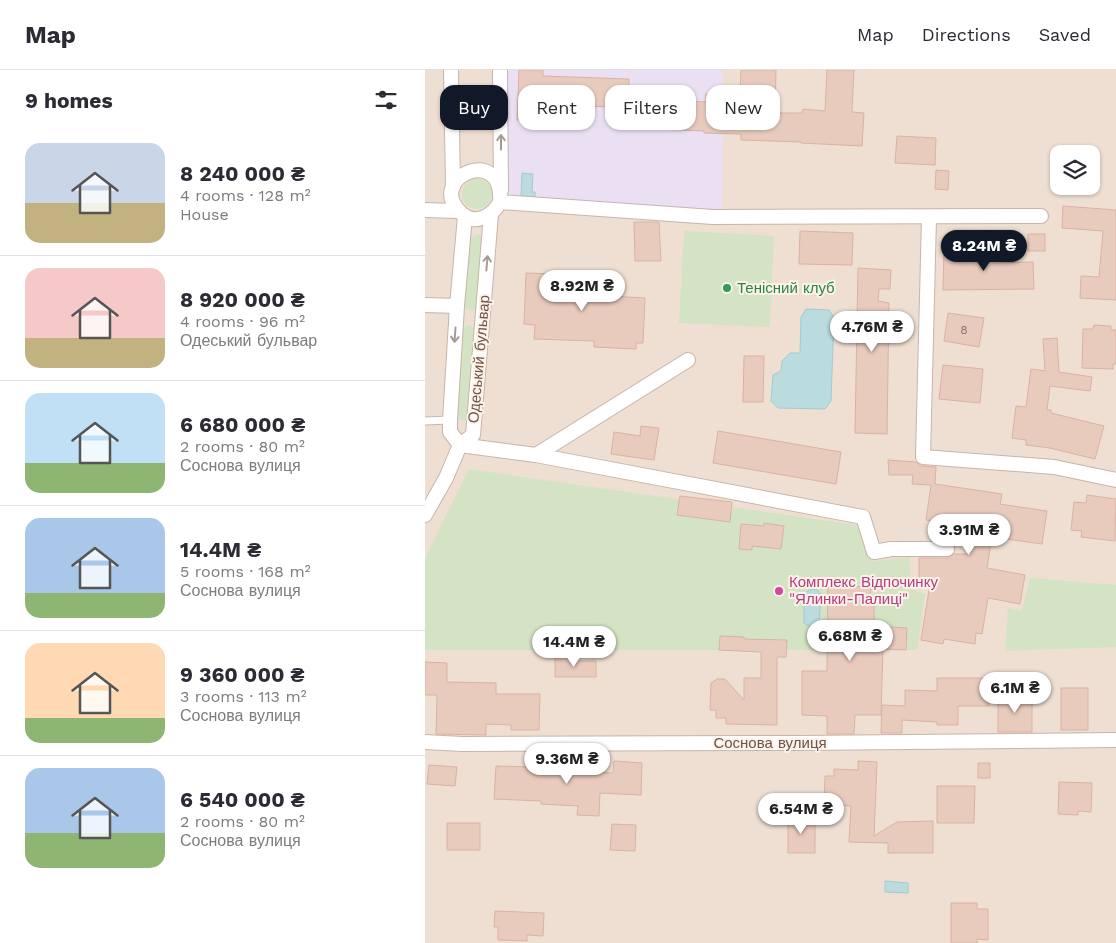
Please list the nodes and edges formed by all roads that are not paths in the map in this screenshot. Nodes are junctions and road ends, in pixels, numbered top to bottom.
1 (451, 70) edge
2 (500, 70) edge
3 (455, 183) junction
4 (499, 190) junction
5 (425, 210) edge
6 (491, 214) junction
7 (467, 215) junction
8 (1041, 216) dead end
9 (929, 217) junction
10 (425, 305) edge
11 (457, 306) junction
12 (688, 360) dead end
13 (425, 420) edge
14 (450, 420) junction
15 (460, 445) junction
16 (536, 455) junction
17 (1116, 480) edge
18 (425, 515) edge
19 (947, 549) dead end
20 (1116, 740) edge
21 (425, 742) edge

1 - 3 street, Одеський бульвар
4 -> 2 street
3 - 4 street
3 - 7 street, Одеський бульвар
4 - 6 street
4 - 9 street
5 - 7 street
6 - 7 street
15 -> 6 street, Одеський бульвар
7 - 11 street, Одеський бульвар
8 - 9 street
9 - 17 street
10 - 11 street
11 -> 14 street, Одеський бульвар
12 - 16 street
13 - 14 lane
14 - 15 street, Одеський бульвар
15 - 16 street
15 - 18 street
16 - 19 street
20 - 21 street, Соснова вулиця

